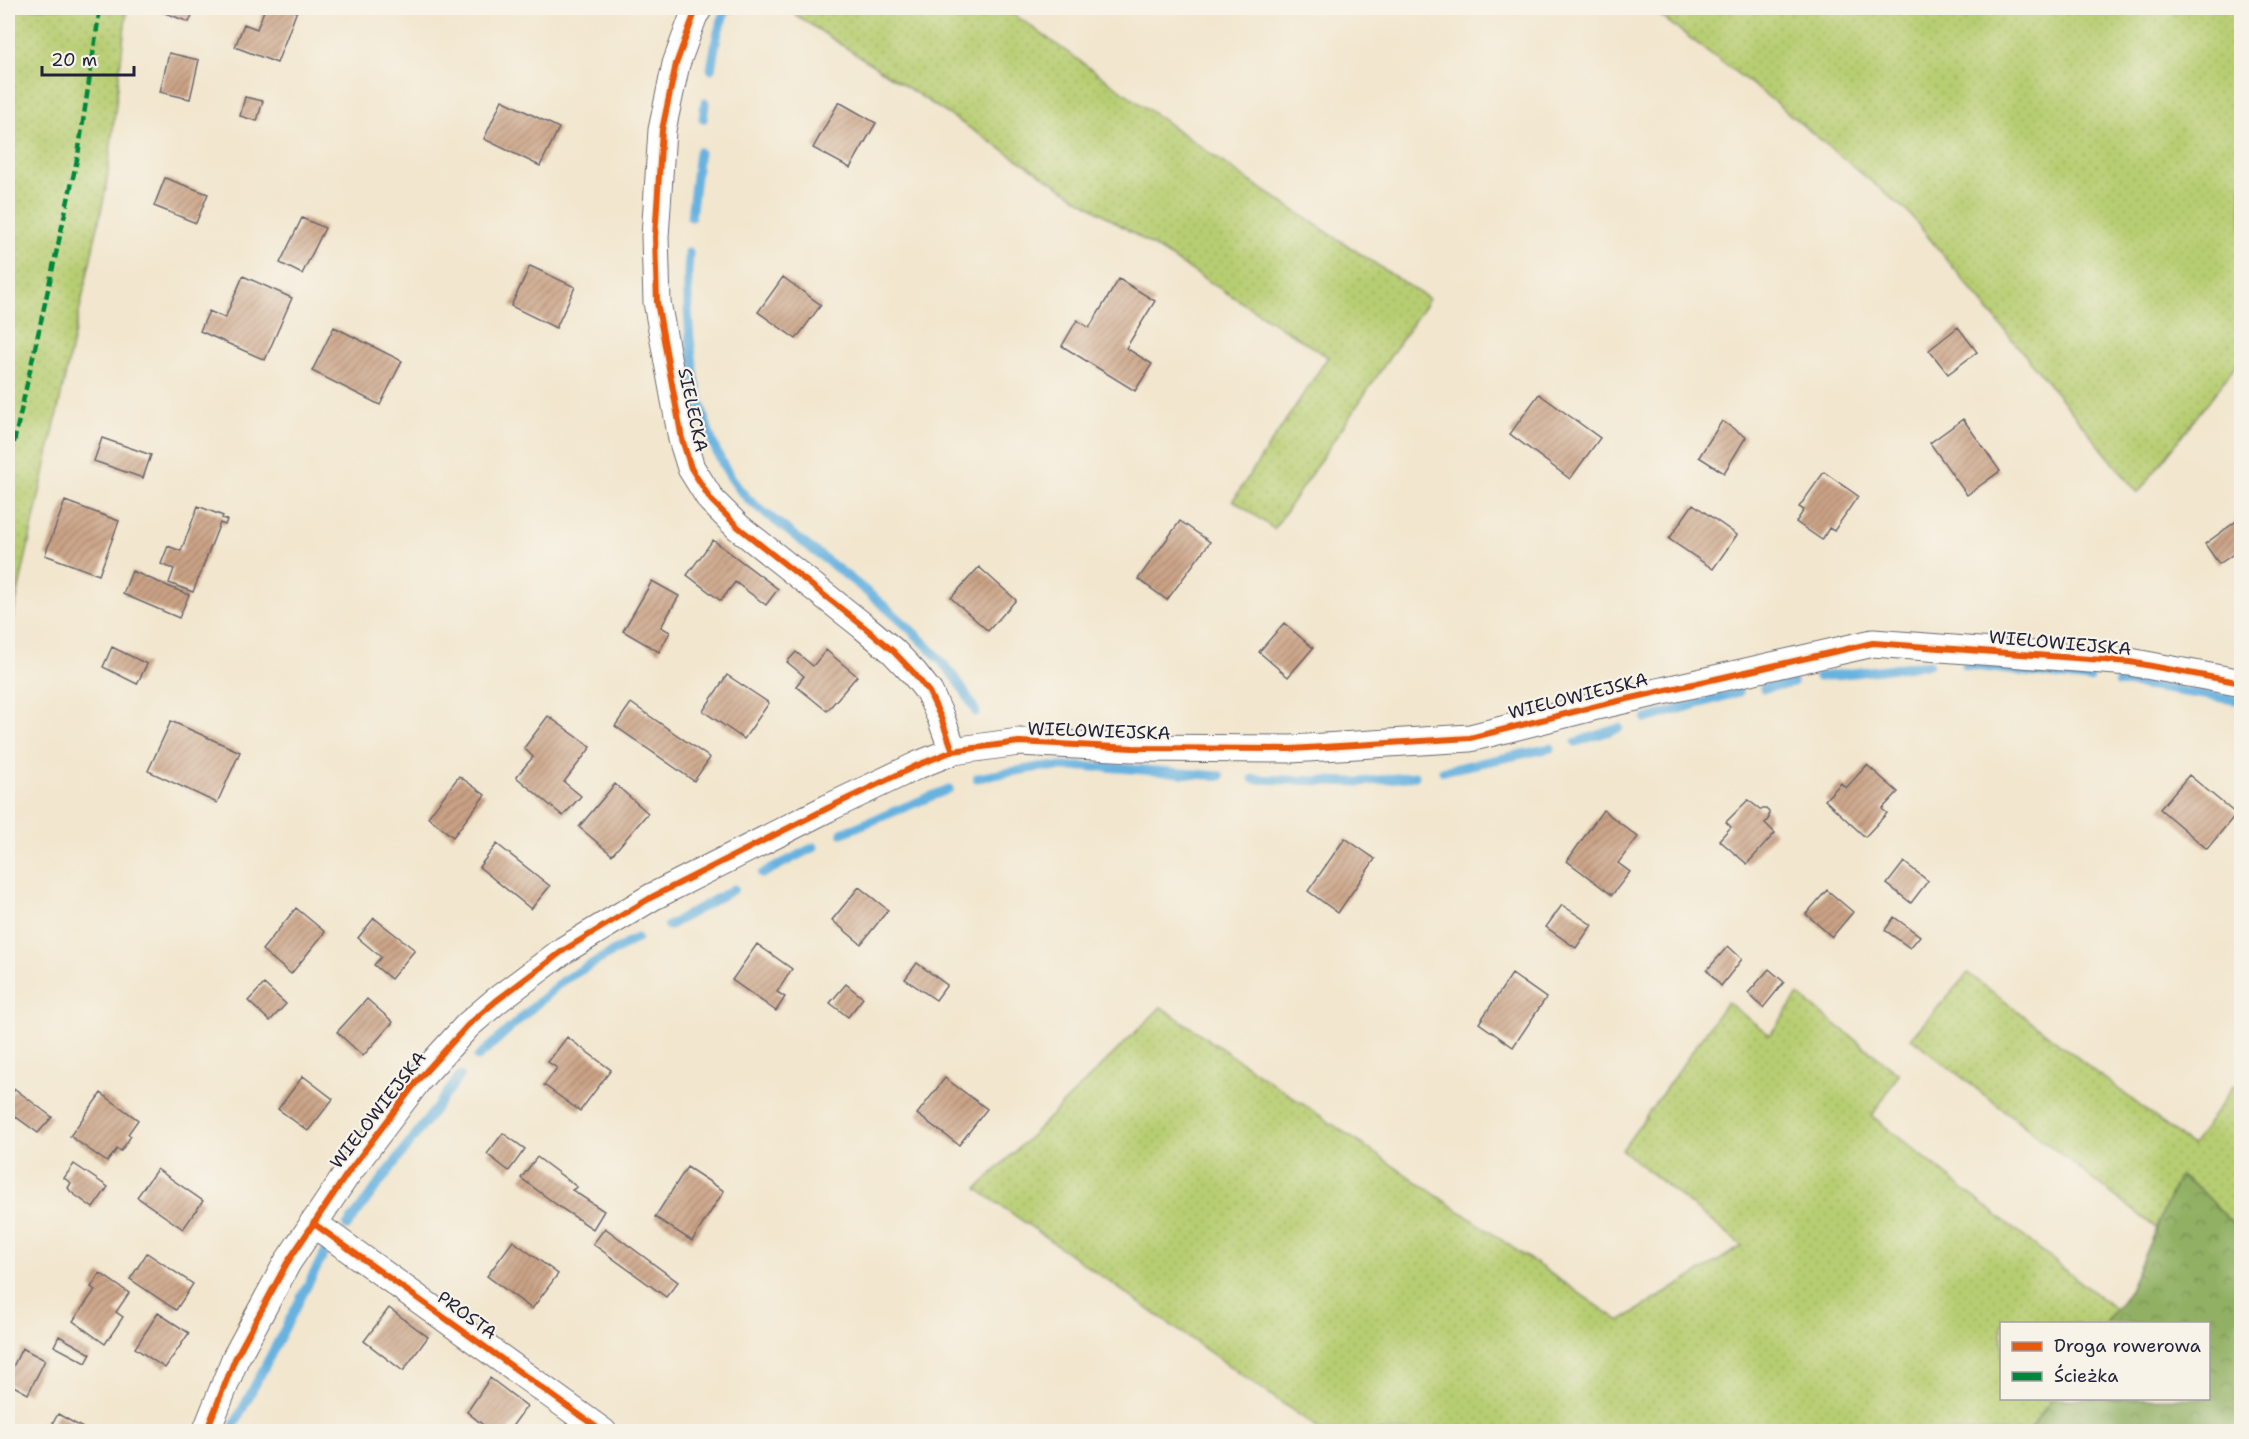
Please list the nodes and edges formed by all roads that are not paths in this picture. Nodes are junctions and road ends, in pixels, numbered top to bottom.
1 (699, 8) edge
2 (2241, 683) edge
3 (953, 751) junction
4 (313, 1223) junction
5 (206, 1431) edge
6 (603, 1431) edge

1 - 3 street, SIELECKA
2 - 3 street, WIELOWIEJSKA
3 - 4 street, WIELOWIEJSKA
4 - 5 street, WIELOWIEJSKA
4 - 6 street, PROSTA

